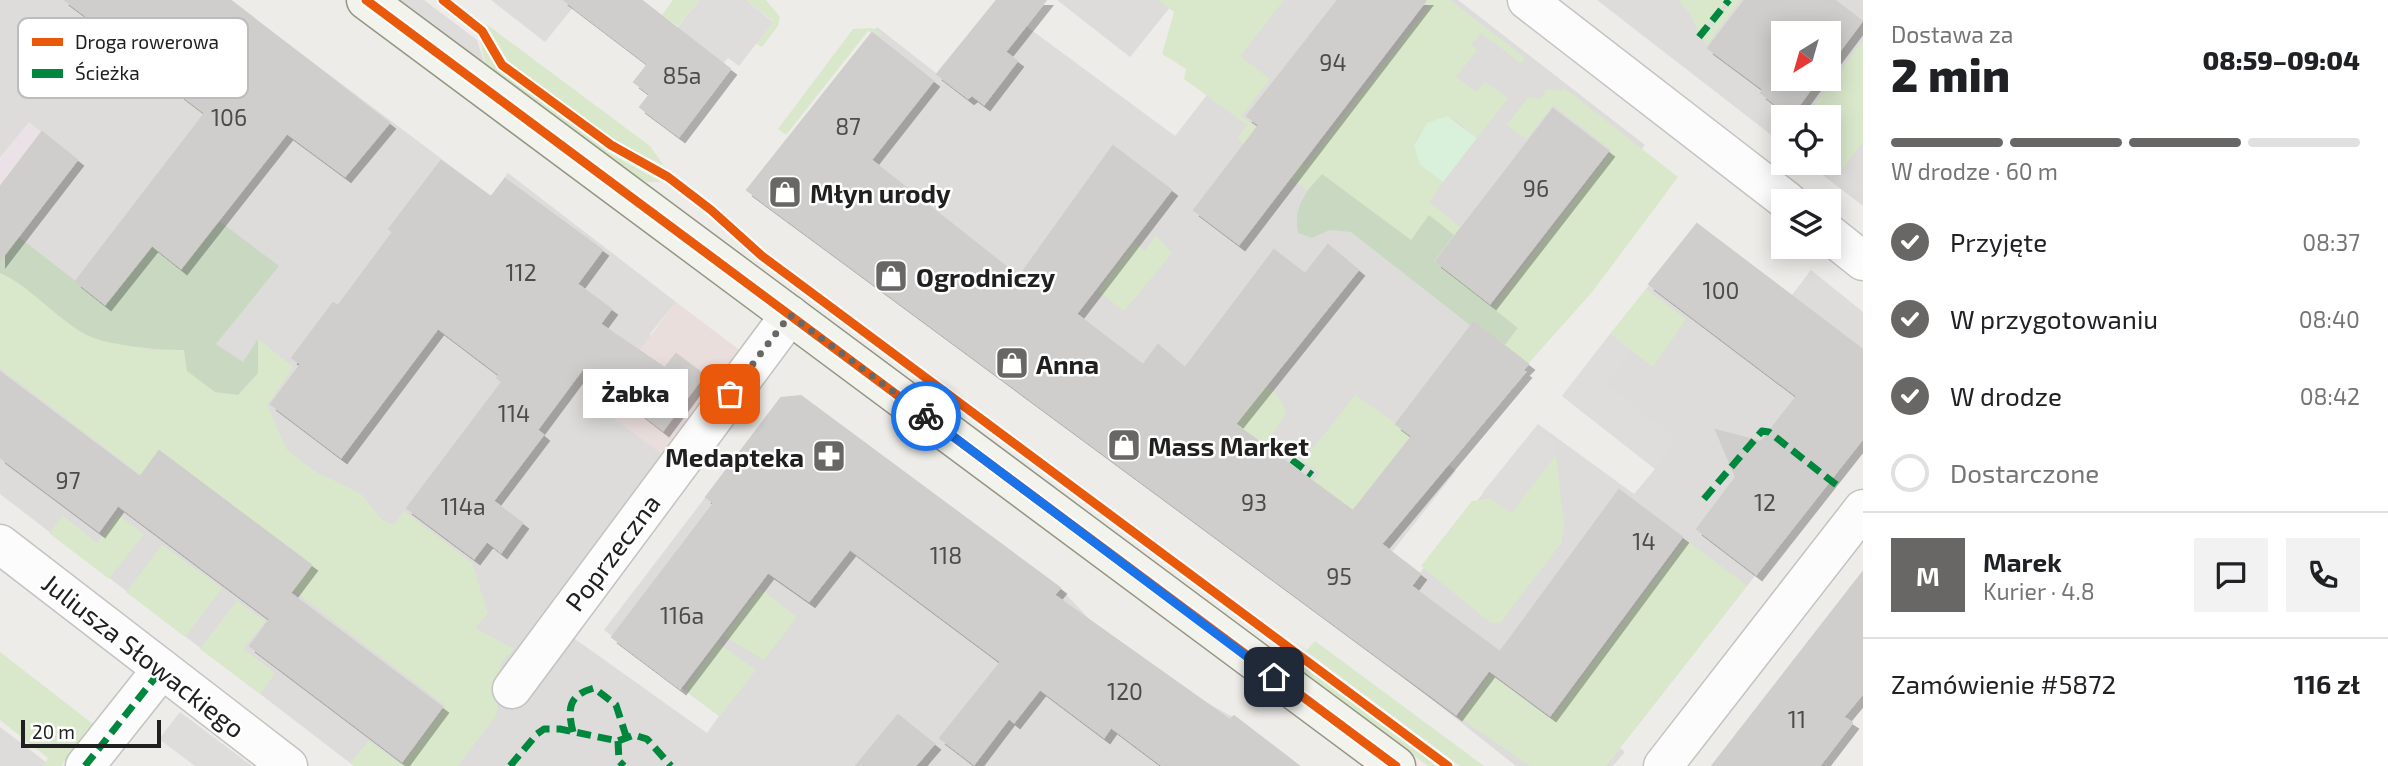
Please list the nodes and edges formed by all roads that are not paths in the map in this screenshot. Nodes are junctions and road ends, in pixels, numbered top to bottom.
1 (366, 0) edge
2 (1527, 0) edge
3 (1771, 189) edge
4 (1841, 244) edge
5 (1863, 261) edge
6 (790, 315) junction
7 (1863, 509) edge
8 (0, 544) edge
9 (162, 669) junction
10 (512, 689) dead end
11 (85, 766) edge
12 (288, 766) edge
13 (1396, 766) edge
14 (1663, 766) edge

1 - 6 street
2 - 3 street
4 - 5 street
6 - 10 street, Poprzeczna
6 - 13 street
7 - 14 street
8 - 9 street, Juliusza Słowackiego
9 - 11 street
9 - 12 street, Juliusza Słowackiego

